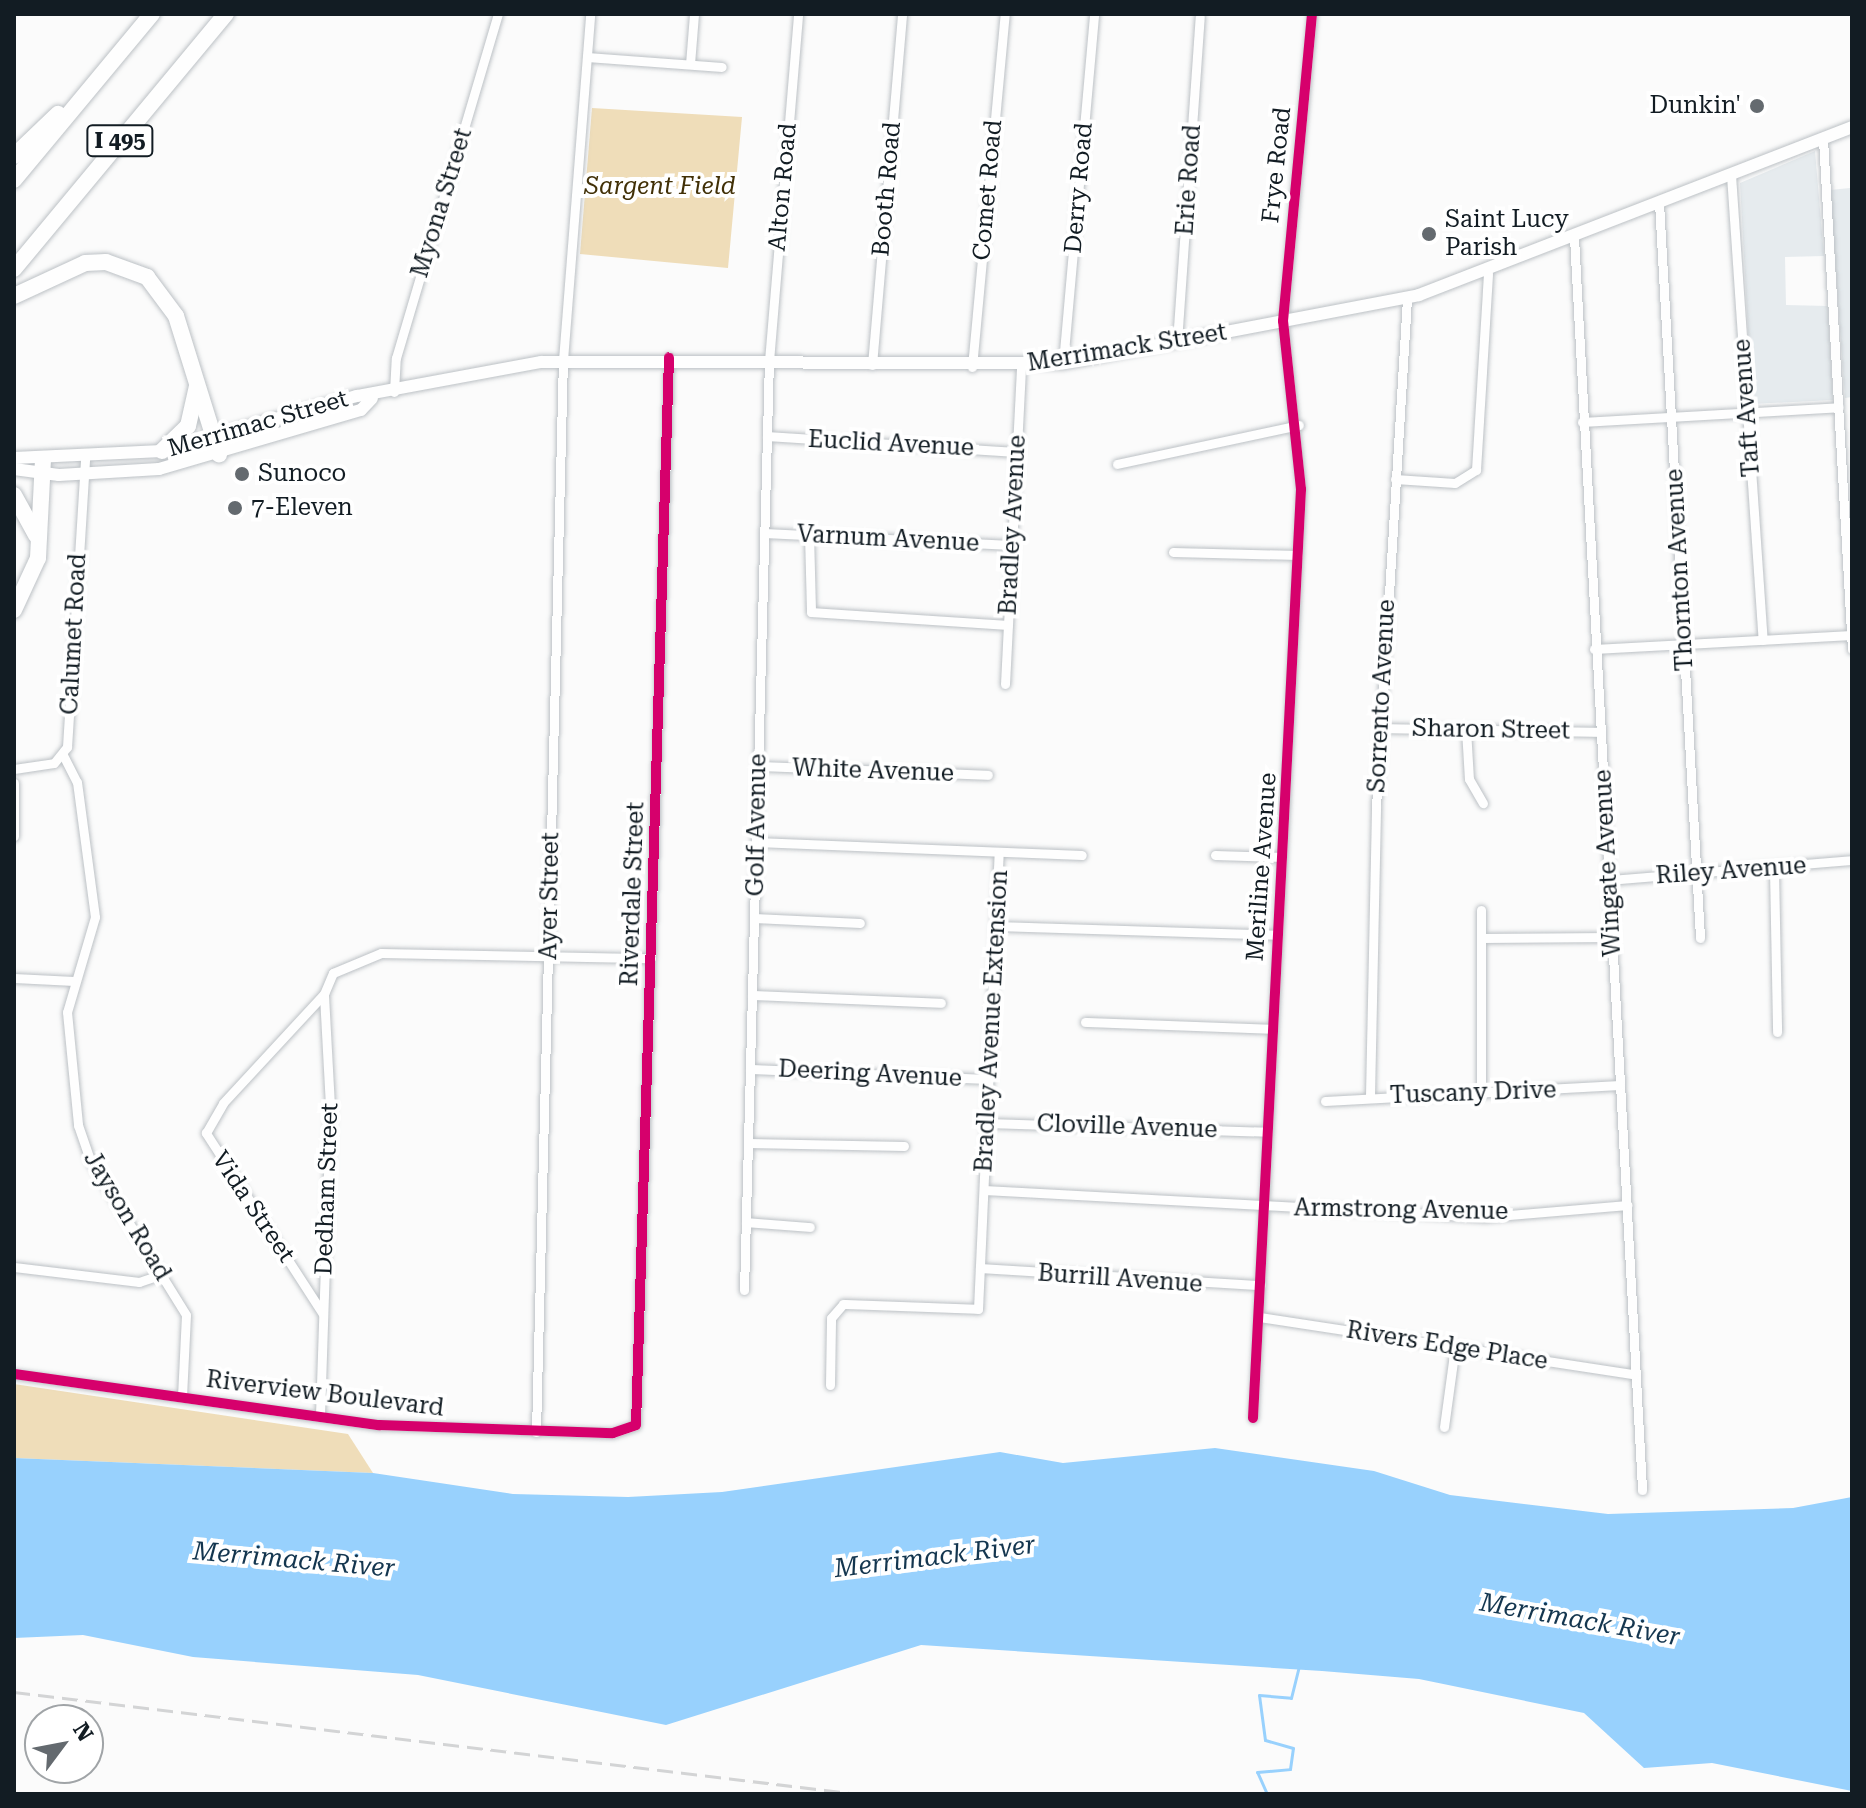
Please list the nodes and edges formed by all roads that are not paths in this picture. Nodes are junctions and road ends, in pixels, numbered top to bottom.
1 (152, 14) edge
2 (226, 14) edge
3 (498, 14) edge
4 (590, 14) edge
5 (694, 14) edge
6 (798, 14) edge
7 (902, 14) edge
8 (1005, 14) edge
9 (1094, 14) edge
10 (1312, 14) edge
11 (1200, 17) dead end
12 (587, 57) junction
13 (690, 64) junction
14 (722, 67) dead end
15 (95, 82) junction
16 (1852, 127) edge
17 (1823, 139) junction
18 (14, 156) edge
19 (1731, 175) junction
20 (14, 180) edge
21 (1659, 202) junction
22 (1574, 237) junction
23 (14, 269) edge
24 (1488, 273) junction
25 (14, 296) edge
26 (1407, 298) junction
27 (1283, 321) junction
28 (1177, 342) junction
29 (669, 358) junction
30 (563, 360) junction
31 (769, 361) junction
32 (1063, 363) junction
33 (872, 365) junction
34 (972, 367) junction
35 (1021, 367) junction
36 (197, 384) junction
37 (394, 392) junction
38 (372, 398) junction
39 (1839, 407) junction
40 (1747, 412) junction
41 (1671, 417) junction
42 (1582, 422) junction
43 (1299, 425) junction
44 (767, 436) junction
45 (215, 437) junction
46 (162, 451) junction
47 (1015, 452) junction
48 (219, 454) junction
49 (14, 458) edge
50 (85, 459) junction
51 (1117, 464) dead end
52 (1847, 464) edge
53 (42, 467) junction
54 (14, 469) edge
55 (84, 475) junction
56 (1395, 479) junction
57 (14, 495) edge
58 (764, 533) junction
59 (809, 534) junction
60 (38, 545) junction
61 (1012, 545) junction
62 (1173, 552) dead end
63 (1298, 555) junction
64 (14, 610) edge
65 (1008, 625) junction
66 (1852, 635) edge
67 (1763, 640) junction
68 (1684, 644) junction
69 (1594, 649) junction
70 (1852, 649) edge
71 (1005, 684) dead end
72 (1381, 728) junction
73 (1466, 729) junction
74 (1601, 732) junction
75 (63, 755) junction
76 (758, 766) junction
77 (14, 769) edge
78 (988, 775) dead end
79 (14, 783) edge
80 (1483, 803) dead end
81 (14, 836) edge
82 (756, 842) junction
83 (999, 852) junction
84 (1082, 855) dead end
85 (1215, 855) dead end
86 (1282, 857) junction
87 (1852, 860) edge
88 (1774, 870) junction
89 (1696, 875) junction
90 (1609, 880) junction
91 (1481, 910) dead end
92 (754, 918) junction
93 (860, 923) dead end
94 (996, 926) junction
95 (1278, 935) junction
96 (1612, 937) junction
97 (1481, 938) junction
98 (1700, 938) dead end
99 (549, 956) junction
100 (651, 958) junction
101 (14, 978) edge
102 (74, 981) junction
103 (324, 994) junction
104 (752, 995) junction
105 (941, 1003) dead end
106 (1085, 1022) dead end
107 (1272, 1029) junction
108 (1777, 1032) dead end
109 (750, 1069) junction
110 (989, 1079) junction
111 (1620, 1085) junction
112 (1481, 1093) junction
113 (1370, 1096) junction
114 (1325, 1101) dead end
115 (987, 1123) junction
116 (1268, 1132) junction
117 (748, 1143) junction
118 (904, 1146) dead end
119 (984, 1190) junction
120 (1627, 1205) junction
121 (1263, 1207) junction
122 (746, 1222) junction
123 (810, 1227) dead end
124 (14, 1267) edge
125 (980, 1268) junction
126 (162, 1274) junction
127 (1260, 1285) junction
128 (744, 1290) dead end
129 (323, 1314) junction
130 (1259, 1317) junction
131 (1455, 1347) junction
132 (14, 1374) edge
133 (1636, 1375) junction
134 (830, 1385) dead end
135 (182, 1396) junction
136 (320, 1415) junction
137 (1253, 1418) dead end
138 (1444, 1427) dead end
139 (632, 1429) joint
140 (536, 1432) junction
141 (1642, 1490) dead end

1 - 15 highway, I 495
2 - 23 highway, I 495
3 - 37 street, Myona Street
4 - 12 street, Ayer Street
5 - 13 street
6 - 31 street, Alton Road
7 - 33 street, Booth Road
8 - 34 street, Comet Road
9 - 32 street, Derry Road
10 - 27 street, Frye Road
11 - 28 street, Erie Road
12 - 13 street
12 - 30 street, Ayer Street
13 - 14 street
15 - 18 highway
15 - 20 highway, I 495
16 - 17 main road, Merrimack Street
17 - 19 main road, Merrimack Street
17 - 39 street
19 - 21 main road, Merrimack Street
19 - 40 street, Taft Avenue
21 - 22 main road, Merrimack Street
21 - 41 street, Thornton Avenue
22 - 24 main road, Merrimack Street
22 - 42 street, Wingate Avenue
24 - 26 main road, Merrimack Street
24 - 56 street
25 - 36 highway
26 - 27 main road, Merrimack Street
26 - 56 street, Sorrento Avenue
27 - 28 main road, Merrimack Street
27 - 43 street, Meriline Avenue
28 - 32 main road, Merrimack Street
29 - 30 main road, Merrimack Street
29 - 31 main road, Merrimack Street
29 - 100 street, Riverdale Street
30 - 37 main road, Merrimack Street
30 - 99 street, Ayer Street
31 - 33 main road, Merrimack Street
31 - 44 street, Golf Avenue
32 - 35 main road, Merrimack Street
33 - 34 main road, Merrimack Street
34 - 35 main road, Merrimack Street
35 - 47 street, Bradley Avenue
36 - 45 highway
36 - 46 highway
37 - 38 main road, Merrimack Street
38 - 45 main road, Merrimac Street
38 - 48 main road, Merrimac Street
39 - 40 street
39 - 52 street
40 - 41 street
40 - 67 street, Taft Avenue
41 - 42 street
41 - 68 street, Thornton Avenue
42 - 69 street, Wingate Avenue
43 - 51 street
43 - 63 street, Meriline Avenue
44 - 47 street, Euclid Avenue
44 - 58 street, Golf Avenue
45 - 46 main road, Merrimac Street
45 - 48 highway
46 - 50 main road, Merrimac Street
47 - 61 street, Bradley Avenue
48 - 55 main road, Merrimac Street
49 - 53 main road, Merrimac Street
50 - 53 main road, Merrimac Street
50 - 55 street, Calumet Road
52 - 66 street
53 - 54 main road, Merrimac Street
53 - 55 main road, Merrimac Street
53 - 60 highway
55 - 75 street, Calumet Road
56 - 72 street, Sorrento Avenue
57 - 60 highway
58 - 59 street, Varnum Avenue
58 - 76 street, Golf Avenue
59 - 61 street, Varnum Avenue
59 - 65 street
60 - 64 highway
61 - 65 street, Bradley Avenue
62 - 63 street
63 - 86 street, Meriline Avenue
65 - 71 street, Bradley Avenue
66 - 67 street
66 - 70 street
67 - 68 street
68 - 69 street
68 - 89 street, Thornton Avenue
69 - 74 street, Wingate Avenue
72 - 73 street, Sharon Street
72 - 113 street, Sorrento Avenue
73 - 74 street, Sharon Street
73 - 80 street
74 - 90 street, Wingate Avenue
75 - 77 street
75 - 102 street, Jayson Road
76 - 78 street, White Avenue
76 - 82 street, Golf Avenue
79 - 81 street
82 - 83 street
82 - 92 street, Golf Avenue
83 - 84 street
83 - 94 street, Bradley Avenue Extension
85 - 86 street
86 - 95 street, Meriline Avenue
87 - 88 street, Riley Avenue
88 - 89 street, Riley Avenue
88 - 108 street
89 - 90 street, Riley Avenue
89 - 98 street, Thornton Avenue
90 - 96 street, Wingate Avenue
91 - 97 street
92 - 93 street
92 - 104 street, Golf Avenue
94 - 95 street
94 - 110 street, Bradley Avenue Extension
95 - 107 street, Meriline Avenue
96 - 97 street
96 - 111 street, Wingate Avenue
97 - 112 street
99 - 100 street
99 - 103 street
99 - 140 street, Ayer Street
100 - 139 street, Riverdale Street
101 - 102 street
102 - 126 street, Jayson Road
103 - 129 street, Dedham Street
103 - 129 street, Vida Street
104 - 105 street
104 - 109 street, Golf Avenue
106 - 107 street
107 - 116 street, Meriline Avenue
109 - 110 street, Deering Avenue
109 - 117 street, Golf Avenue
110 - 115 street, Bradley Avenue Extension
111 - 112 street, Tuscany Drive
111 - 120 street, Wingate Avenue
112 - 113 street, Tuscany Drive
113 - 114 street, Tuscany Drive
115 - 116 street, Cloville Avenue
115 - 119 street, Bradley Avenue Extension
116 - 121 street, Meriline Avenue
117 - 118 street
117 - 122 street, Golf Avenue
119 - 121 street, Armstrong Avenue
119 - 125 street
120 - 121 street, Armstrong Avenue
120 - 133 street, Wingate Avenue
121 - 127 street, Meriline Avenue
122 - 123 street
122 - 128 street, Golf Avenue
124 - 126 street
125 - 127 street, Burrill Avenue
125 - 134 street
126 - 135 street, Jayson Road
127 - 130 street, Meriline Avenue
129 - 136 street, Dedham Street
130 - 131 street, Rivers Edge Place
130 - 137 street, Meriline Avenue
131 - 133 street, Rivers Edge Place
131 - 138 street
132 - 135 street, Riverview Boulevard
133 - 141 street, Wingate Avenue
135 - 136 street, Riverview Boulevard
136 - 140 street, Riverview Boulevard
139 - 140 street, Riverview Boulevard

